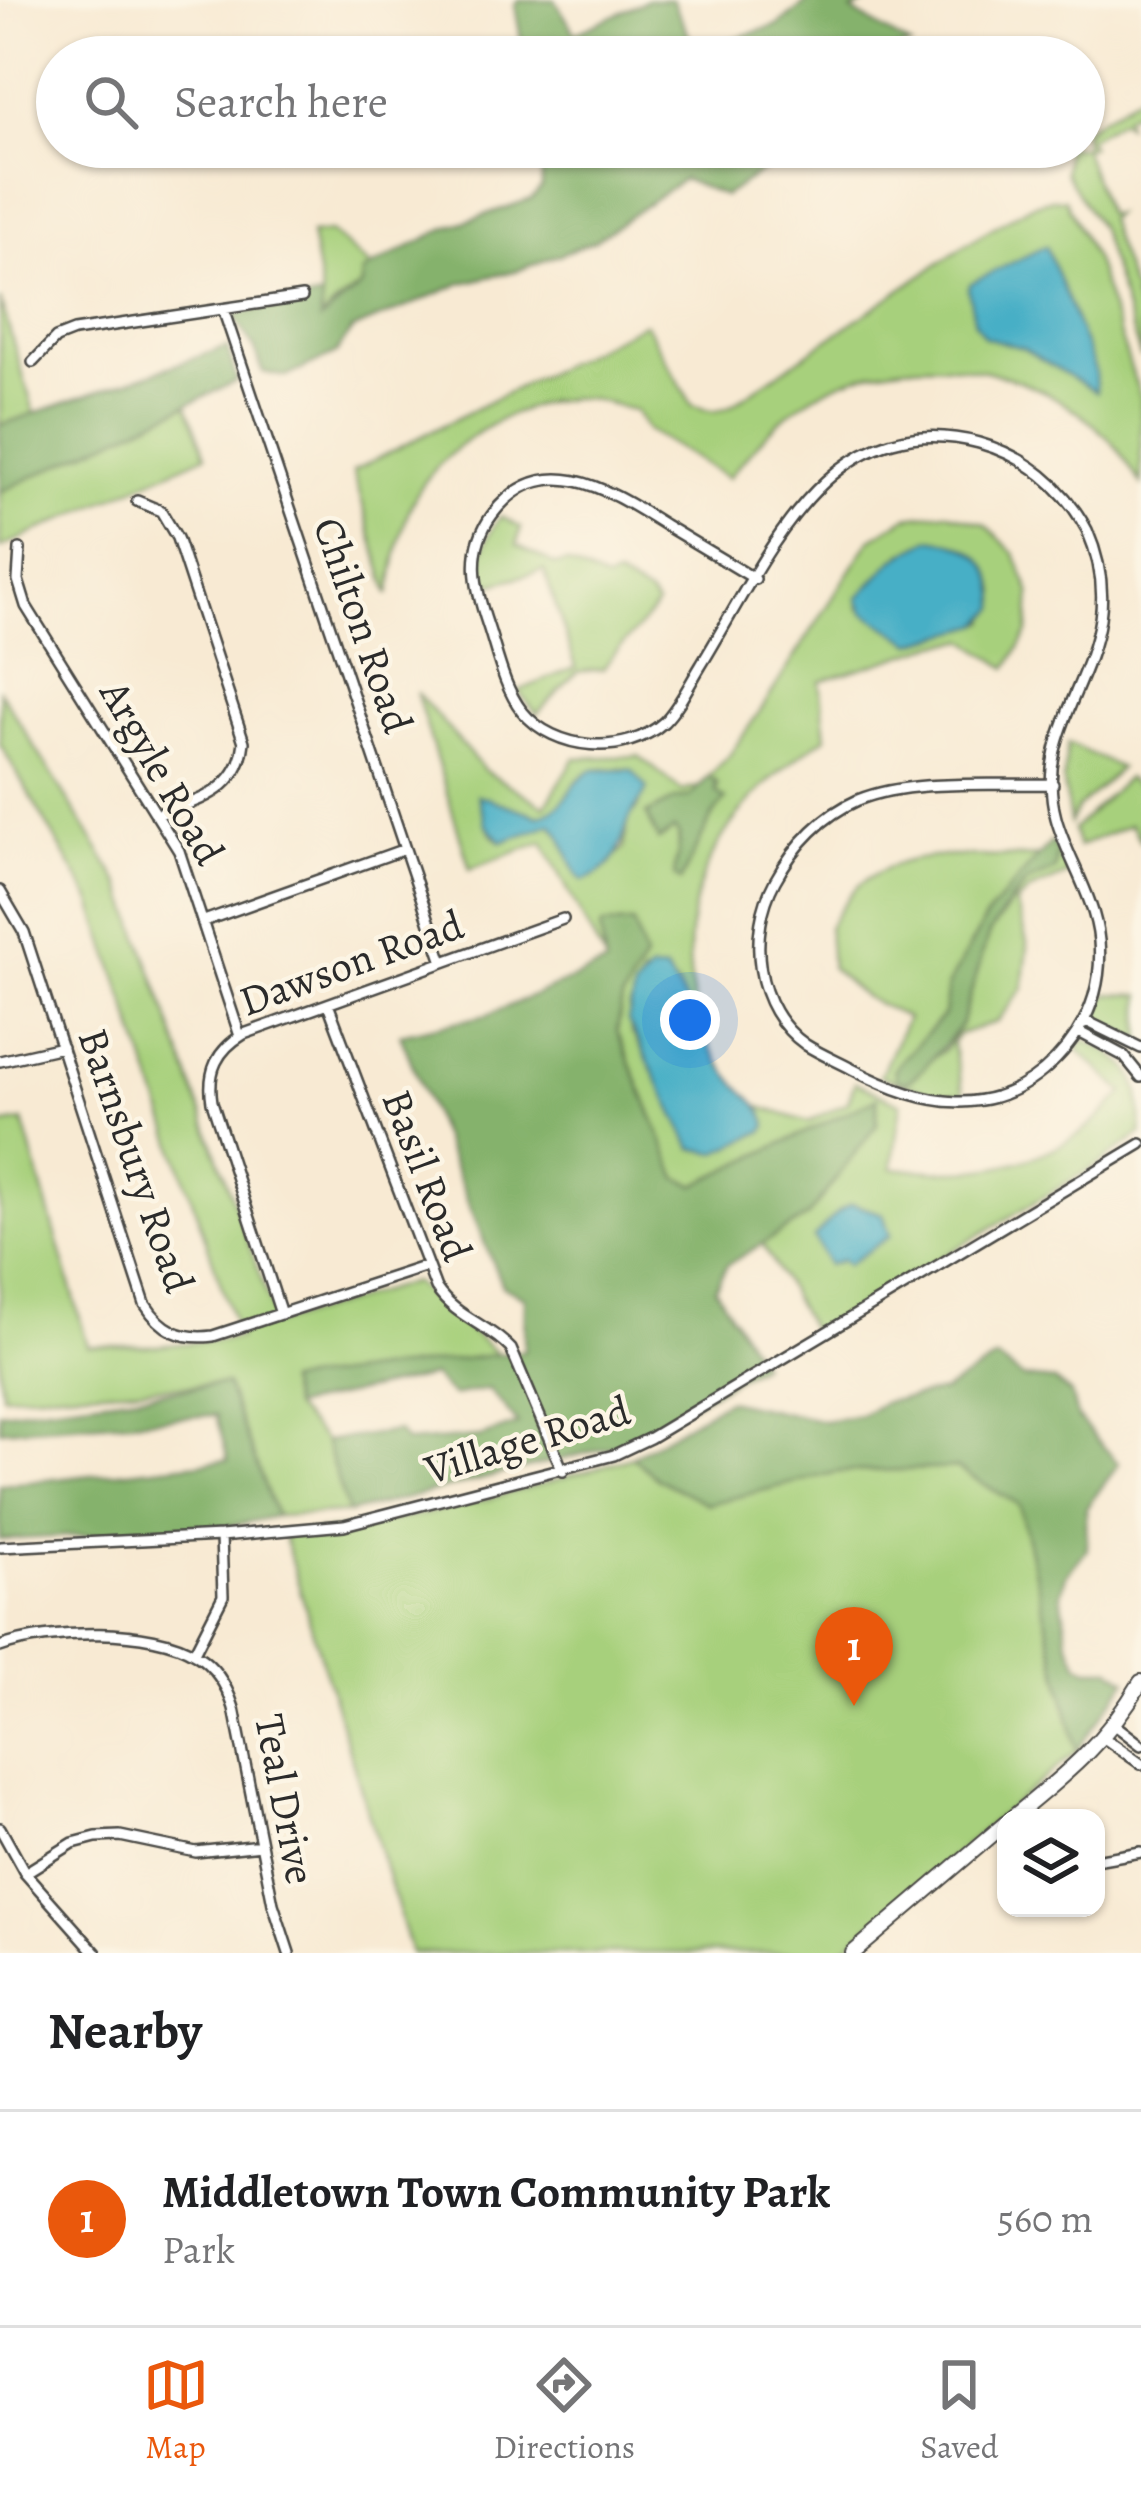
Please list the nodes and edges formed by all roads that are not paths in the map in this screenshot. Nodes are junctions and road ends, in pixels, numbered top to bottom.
1 (302, 297) dead end
2 (223, 309) junction
3 (34, 362) dead end
4 (137, 501) dead end
5 (20, 550) dead end
6 (754, 579) junction
7 (1053, 784) junction
8 (157, 815) junction
9 (405, 849) junction
10 (0, 891) edge
11 (563, 919) dead end
12 (204, 921) junction
13 (443, 962) junction
14 (328, 1004) junction
15 (1086, 1021) junction
16 (1078, 1031) junction
17 (240, 1036) junction
18 (62, 1047) junction
19 (1141, 1048) edge
20 (0, 1061) edge
21 (1141, 1077) edge
22 (1141, 1144) edge
23 (427, 1266) junction
24 (281, 1314) junction
25 (563, 1471) junction
26 (221, 1536) junction
27 (0, 1547) edge
28 (0, 1647) edge
29 (194, 1653) junction
30 (1141, 1682) edge
31 (1115, 1725) junction
32 (1104, 1738) junction
33 (1141, 1745) edge
34 (1141, 1764) edge
35 (1022, 1809) edge
36 (0, 1828) edge
37 (997, 1830) edge
38 (261, 1845) junction
39 (1141, 1852) edge
40 (1105, 1858) edge
41 (25, 1873) junction
42 (856, 1952) edge
43 (96, 1953) edge
44 (289, 1953) edge

1 - 2 street
2 - 3 street
2 - 9 street, Chilton Road
4 - 8 street
5 - 8 street, Argyle Road
6 - 6 street
6 - 7 street
7 - 15 street
7 - 16 street
8 - 12 street, Argyle Road
9 - 12 street
9 - 13 street, Chilton Road
10 - 18 street, Barnsbury Road
11 - 13 street, Dawson Road
12 - 17 street, Argyle Road
13 - 14 street, Dawson Road
14 - 17 street, Dawson Road
14 - 23 street, Basil Road
15 - 16 street
15 - 19 street
16 - 21 street
17 - 24 street, Dawson Road
18 - 20 street
18 - 24 street, Barnsbury Road
22 - 25 street, Village Road
23 - 24 street, Barnsbury Road
23 - 25 street, Basil Road
25 - 26 street, Village Road
26 - 27 street, Village Road
26 - 29 street
28 - 29 street
29 - 38 street, Teal Drive
30 - 31 main road
31 - 32 main road
31 - 33 street
32 - 34 street
32 - 35 main road
36 - 41 street
37 - 42 main road
38 - 41 street
38 - 44 street, Teal Drive
39 - 40 street
41 - 43 street

